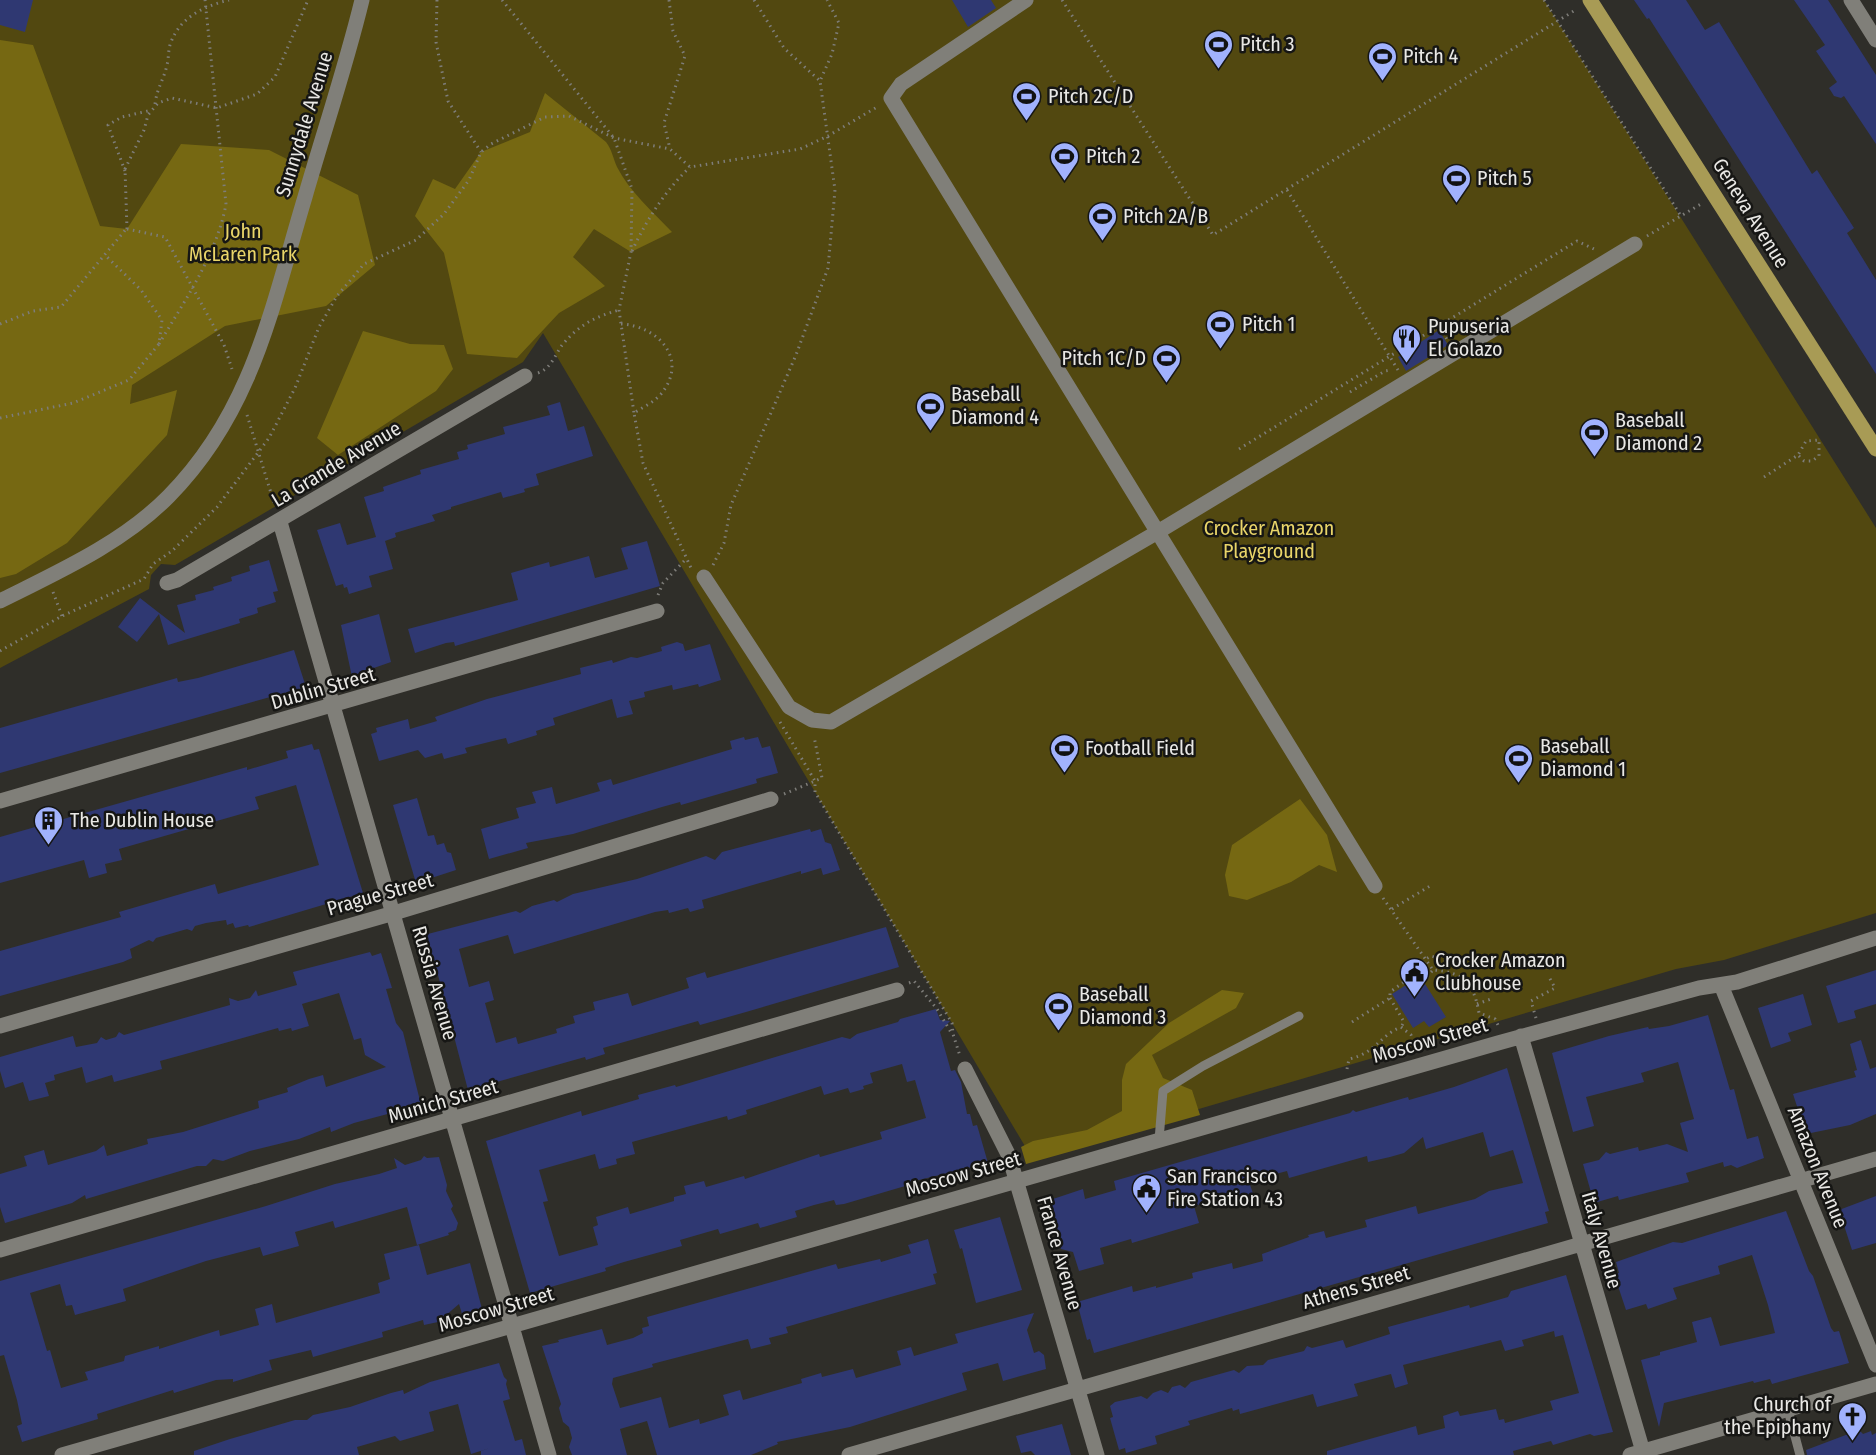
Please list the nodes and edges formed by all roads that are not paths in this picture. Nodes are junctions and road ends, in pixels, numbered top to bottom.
1 (362, 0) edge
2 (1026, 0) edge
3 (1590, 0) edge
4 (1851, 0) edge
5 (1876, 40) edge
6 (1635, 244) dead end
7 (525, 376) road end
8 (1876, 449) edge
9 (280, 522) junction
10 (1156, 533) junction
11 (704, 577) road end
12 (167, 583) dead end
13 (0, 601) edge
14 (657, 611) road end
15 (335, 707) junction
16 (771, 799) road end
17 (0, 801) edge
18 (1375, 886) road end
19 (393, 912) junction
20 (1876, 938) edge
21 (1721, 985) junction
22 (897, 990) road end
23 (1299, 1016) dead end
24 (0, 1026) edge
25 (1521, 1036) junction
26 (965, 1069) road end
27 (452, 1120) junction
28 (1159, 1140) junction
29 (1876, 1159) edge
30 (1018, 1180) junction
31 (1801, 1182) junction
32 (1581, 1243) junction
33 (0, 1250) edge
34 (512, 1326) junction
35 (1876, 1365) edge
36 (1876, 1384) edge
37 (1078, 1389) junction
38 (1788, 1410) junction
39 (1639, 1454) edge
40 (62, 1455) edge
41 (549, 1455) edge
42 (849, 1455) edge
43 (1097, 1455) edge
44 (1800, 1455) edge

1 - 13 street, Sunnydale Avenue
2 - 10 street
3 - 8 main road, Geneva Avenue
4 - 5 street
6 - 10 street
7 - 9 street, La Grande Avenue
9 - 12 street, La Grande Avenue
9 - 15 street, Russia Avenue
10 - 11 street
10 - 18 street
14 - 15 street, Dublin Street
15 - 17 street, Dublin Street
15 - 19 street, Russia Avenue
16 - 19 street, Prague Street
19 - 24 street, Prague Street
19 - 27 street, Russia Avenue
20 - 21 street, Moscow Street
21 - 25 street, Moscow Street
21 - 31 street, Amazon Avenue
22 - 27 street, Munich Street
23 - 28 lane
25 - 28 street, Moscow Street
25 - 32 street, Italy Avenue
26 - 30 street, France Avenue
27 - 33 street, Munich Street
27 - 34 street, Russia Avenue
28 - 30 street, Moscow Street
29 - 31 street, Athens Street
30 - 34 street, Moscow Street
30 - 37 street, France Avenue
31 - 32 street, Athens Street
31 - 35 street, Amazon Avenue
32 - 37 street, Athens Street
32 - 39 street, Italy Avenue
34 - 40 street, Moscow Street
34 - 41 street, Russia Avenue
36 - 38 street
37 - 42 street, Athens Street
37 - 43 street, France Avenue
38 - 39 street
38 - 44 lane

